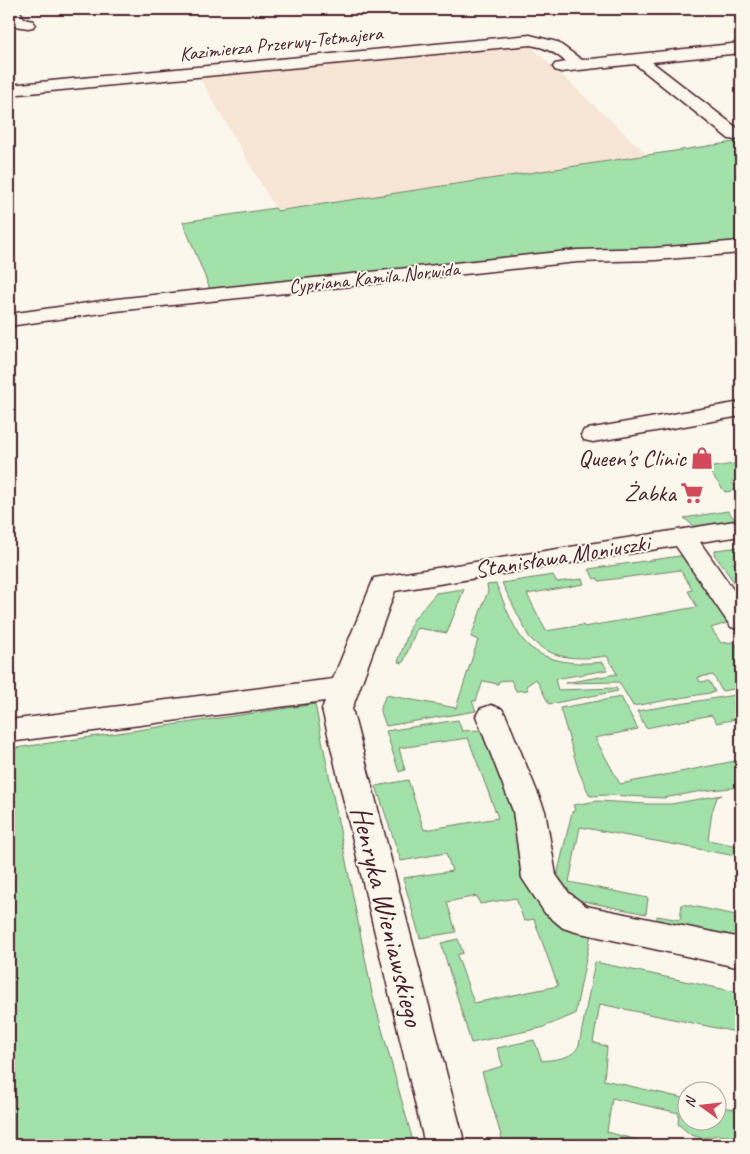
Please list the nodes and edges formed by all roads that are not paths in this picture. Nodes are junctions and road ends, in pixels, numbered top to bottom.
1 (12, 9) edge
2 (28, 24) dead end
3 (741, 48) edge
4 (638, 59) junction
5 (578, 65) junction
6 (555, 68) dead end
7 (9, 90) edge
8 (735, 135) dead end
9 (741, 246) edge
10 (9, 320) edge
11 (741, 409) edge
12 (592, 435) dead end
13 (741, 528) edge
14 (682, 537) junction
15 (384, 584) joint
16 (741, 621) edge
17 (345, 688) junction
18 (491, 716) dead end
19 (9, 731) edge
20 (741, 953) edge
21 (445, 1145) edge

1 - 2 street
3 - 4 street
4 - 5 street
4 - 8 street
5 - 6 street
5 - 7 street, Kazimierza Przerwy-Tetmajera
9 - 10 street, Cypriana Kamila Norwida
11 - 12 street
13 - 14 street, Stanisława Moniuszki
14 - 15 street, Stanisława Moniuszki
14 - 16 street
15 - 17 street, Henryka Wieniawskiego
17 - 19 street
17 - 21 street, Henryka Wieniawskiego
18 - 20 street

